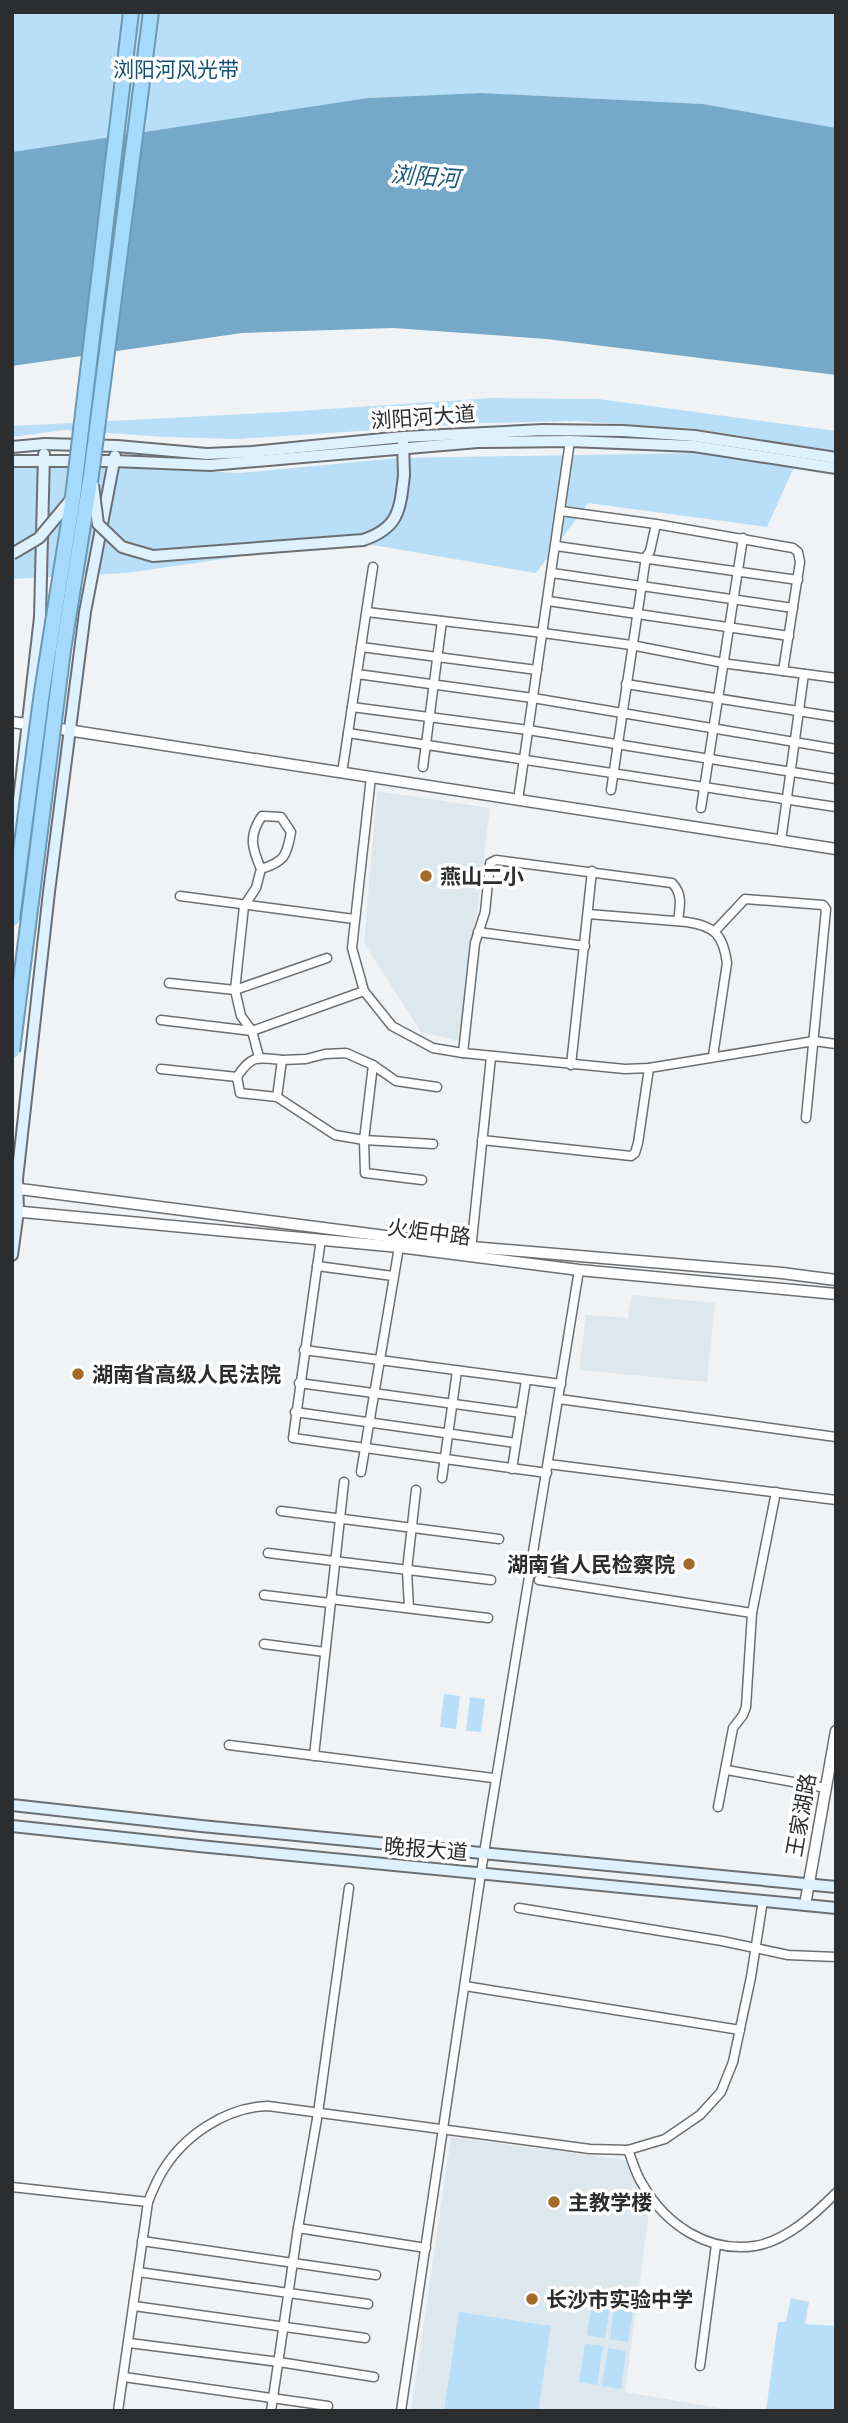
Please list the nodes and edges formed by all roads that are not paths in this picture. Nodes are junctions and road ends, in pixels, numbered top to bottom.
1 (131, 12) edge
2 (152, 12) edge
3 (570, 441) junction
4 (403, 443) junction
5 (45, 444) junction
6 (117, 446) junction
7 (12, 447) edge
8 (836, 458) edge
9 (44, 460) junction
10 (12, 461) edge
11 (114, 461) junction
12 (836, 468) edge
13 (91, 475) junction
14 (73, 497) junction
15 (561, 511) junction
16 (656, 524) junction
17 (743, 538) junction
18 (556, 545) junction
19 (12, 554) edge
20 (646, 556) junction
21 (373, 567) dead end
22 (738, 570) junction
23 (552, 573) junction
24 (797, 580) junction
25 (641, 585) junction
26 (733, 599) junction
27 (548, 601) junction
28 (793, 608) junction
29 (367, 612) junction
30 (636, 613) junction
31 (442, 621) junction
32 (728, 626) junction
33 (543, 633) junction
34 (789, 636) junction
35 (631, 645) junction
36 (361, 647) junction
37 (438, 657) junction
38 (722, 663) junction
39 (537, 670) junction
40 (783, 671) junction
41 (357, 674) junction
42 (804, 674) junction
43 (836, 678) edge
44 (432, 684) junction
45 (625, 684) junction
46 (533, 698) junction
47 (717, 699) junction
48 (352, 707) junction
49 (799, 712) junction
50 (621, 713) junction
51 (836, 717) edge
52 (428, 718) junction
53 (12, 722) edge
54 (27, 724) junction
55 (712, 729) junction
56 (69, 730) junction
57 (528, 730) junction
58 (348, 733) junction
59 (795, 743) junction
60 (426, 744) junction
61 (617, 745) junction
62 (836, 748) edge
63 (524, 759) junction
64 (708, 759) junction
65 (423, 767) dead end
66 (791, 772) junction
67 (342, 773) junction
68 (613, 773) junction
69 (371, 778) junction
70 (836, 779) edge
71 (704, 787) junction
72 (611, 790) dead end
73 (518, 800) junction
74 (787, 800) junction
75 (836, 807) edge
76 (701, 808) dead end
77 (781, 841) junction
78 (836, 849) edge
79 (12, 861) edge
80 (261, 869) junction
81 (592, 871) junction
82 (180, 896) dead end
83 (244, 906) junction
84 (588, 914) junction
85 (831, 914) edge
86 (12, 919) edge
87 (354, 919) junction
88 (678, 921) junction
89 (715, 931) junction
90 (478, 932) junction
91 (585, 946) junction
92 (327, 958) dead end
93 (169, 983) dead end
94 (234, 990) junction
95 (364, 991) junction
96 (161, 1020) dead end
97 (252, 1031) junction
98 (814, 1041) junction
99 (836, 1044) edge
100 (12, 1051) edge
101 (463, 1054) junction
102 (713, 1056) junction
103 (259, 1057) junction
104 (491, 1057) junction
105 (282, 1060) junction
106 (373, 1065) junction
107 (571, 1065) junction
108 (649, 1068) junction
109 (161, 1069) dead end
110 (237, 1077) junction
111 (437, 1087) dead end
112 (277, 1097) junction
113 (806, 1118) dead end
114 (364, 1140) junction
115 (482, 1140) junction
116 (433, 1144) dead end
117 (422, 1180) dead end
118 (15, 1189) edge
119 (15, 1211) edge
120 (321, 1239) junction
121 (399, 1247) junction
122 (470, 1251) junction
123 (12, 1255) edge
124 (317, 1266) junction
125 (579, 1270) junction
126 (393, 1276) junction
127 (836, 1280) edge
128 (836, 1294) edge
129 (304, 1350) junction
130 (379, 1360) junction
131 (457, 1371) junction
132 (526, 1380) junction
133 (299, 1383) junction
134 (561, 1384) junction
135 (374, 1393) junction
136 (559, 1399) junction
137 (452, 1403) junction
138 (295, 1412) junction
139 (521, 1413) junction
140 (369, 1423) junction
141 (448, 1433) junction
142 (836, 1437) edge
143 (516, 1443) junction
144 (365, 1449) junction
145 (444, 1460) junction
146 (512, 1469) junction
147 (548, 1469) junction
148 (361, 1472) dead end
149 (442, 1478) dead end
150 (344, 1482) dead end
151 (416, 1490) dead end
152 (775, 1492) junction
153 (836, 1500) edge
154 (281, 1511) dead end
155 (340, 1518) junction
156 (412, 1527) junction
157 (499, 1539) dead end
158 (268, 1553) dead end
159 (335, 1562) junction
160 (407, 1570) junction
161 (491, 1580) dead end
162 (539, 1580) dead end
163 (264, 1595) dead end
164 (330, 1601) junction
165 (408, 1608) junction
166 (752, 1613) junction
167 (488, 1618) dead end
168 (264, 1644) dead end
169 (325, 1652) junction
170 (836, 1731) edge
171 (229, 1745) dead end
172 (313, 1756) junction
173 (727, 1770) junction
174 (493, 1778) dead end
175 (826, 1788) junction
176 (12, 1805) edge
177 (718, 1807) dead end
178 (12, 1826) edge
179 (484, 1853) junction
180 (482, 1873) junction
181 (808, 1885) junction
182 (836, 1887) edge
183 (349, 1888) dead end
184 (763, 1900) junction
185 (805, 1905) junction
186 (519, 1908) dead end
187 (836, 1908) edge
188 (755, 1950) junction
189 (836, 1957) edge
190 (465, 1986) junction
191 (740, 2030) junction
192 (318, 2113) junction
193 (443, 2131) junction
194 (628, 2150) junction
195 (12, 2187) edge
196 (836, 2193) edge
197 (148, 2202) junction
198 (298, 2228) junction
199 (142, 2241) junction
200 (716, 2245) junction
201 (426, 2248) junction
202 (294, 2262) junction
203 (138, 2272) junction
204 (376, 2275) dead end
205 (289, 2294) junction
206 (368, 2304) dead end
207 (134, 2306) junction
208 (284, 2326) junction
209 (366, 2338) dead end
210 (129, 2343) junction
211 (279, 2362) junction
212 (700, 2366) dead end
213 (124, 2377) junction
214 (374, 2377) dead end
215 (273, 2399) junction
216 (328, 2406) dead end
217 (118, 2411) edge
218 (271, 2411) edge
219 (401, 2411) edge

1 - 14 highway, bridge
2 - 13 highway, bridge
3 - 4 main road, 浏阳河大道
3 - 12 main road, 浏阳河大道
3 - 15 street
4 - 6 main road, 浏阳河大道
4 - 8 main road, 浏阳河大道
4 - 11 main road, 浏阳河大道
4 - 13 main road, bridge
5 - 6 main road, 浏阳河大道
5 - 7 main road, 浏阳河大道
5 - 9 main road
6 - 11 main road
9 - 10 main road, 浏阳河大道
9 - 11 main road, 浏阳河大道
9 - 54 main road
11 - 56 main road
13 - 100 highway, bridge
14 - 19 main road, bridge
14 - 86 highway, bridge
15 - 16 street
15 - 18 street
16 - 17 street
16 - 20 street
17 - 22 street
17 - 24 street
18 - 20 street
18 - 23 street
20 - 22 street
20 - 25 street
21 - 29 street
22 - 24 street
22 - 26 street
23 - 25 street
23 - 27 street
24 - 28 street
25 - 26 street
25 - 30 street
26 - 28 street
26 - 32 street
27 - 30 street
27 - 33 street
28 - 34 street
29 - 31 street
29 - 36 street
30 - 32 street
30 - 35 street
31 - 33 street
31 - 37 street
32 - 34 street
32 - 38 street
33 - 35 street
33 - 39 street
34 - 40 street
35 - 38 street
35 - 45 street
36 - 37 street
36 - 41 street
37 - 39 street
37 - 44 street
38 - 40 street
38 - 47 street
39 - 46 street
40 - 42 street
41 - 44 street
41 - 48 street
42 - 43 street
42 - 49 street
44 - 46 street
44 - 52 street
45 - 47 street
45 - 50 street
46 - 50 street
46 - 57 street
47 - 49 street
47 - 55 street
48 - 52 street
48 - 58 street
49 - 51 street
49 - 59 street
50 - 55 street
50 - 61 street
52 - 57 street
52 - 60 street
53 - 54 street
54 - 56 street
54 - 79 main road
55 - 59 street
55 - 64 street
56 - 67 street
56 - 118 main road
57 - 61 street
57 - 63 street
58 - 60 street
58 - 67 street
59 - 62 street
59 - 66 street
60 - 63 street
60 - 65 street
61 - 64 street
61 - 68 street
63 - 68 street
63 - 73 street
64 - 66 street
64 - 71 street
66 - 70 street
66 - 74 street
67 - 69 street
68 - 71 street
68 - 72 street
69 - 73 street
69 - 87 street
71 - 74 street
71 - 76 street
73 - 77 street
74 - 75 street
74 - 77 street
77 - 78 street
80 - 80 street
80 - 83 street
81 - 84 street
81 - 88 street
81 - 90 street
82 - 83 street
83 - 87 street
83 - 94 street
84 - 88 street
84 - 91 street
85 - 89 street
85 - 98 street
87 - 95 street
88 - 89 street
89 - 102 street
90 - 91 street
90 - 101 street
91 - 107 street
92 - 94 street
93 - 94 street
94 - 97 street
95 - 97 street
95 - 101 street
96 - 97 street
97 - 103 street
98 - 99 street
98 - 102 street
98 - 113 street
101 - 104 street
102 - 108 street
103 - 105 street
103 - 110 street
104 - 107 street
104 - 115 street
105 - 106 street
105 - 112 street
106 - 111 street
106 - 114 street
107 - 108 street
108 - 115 street
109 - 110 street
110 - 112 street
112 - 114 street
114 - 116 street
114 - 117 street
115 - 122 street
118 - 119 main road
118 - 122 street
119 - 120 street, 火炬中路
119 - 123 main road
120 - 121 street, 火炬中路
120 - 124 street
121 - 122 street, 火炬中路
121 - 126 street
122 - 125 street, 火炬中路
122 - 127 street
124 - 126 street
124 - 129 street
125 - 128 street, 火炬中路
125 - 134 street
126 - 130 street
129 - 130 street
129 - 133 street
130 - 131 street
130 - 135 street
131 - 132 street
131 - 137 street
132 - 134 street
132 - 139 street
133 - 135 street
133 - 138 street
134 - 136 street
135 - 137 street
135 - 140 street
136 - 142 street
136 - 147 street
137 - 139 street
137 - 141 street
138 - 140 street
138 - 144 street
139 - 143 street
140 - 141 street
140 - 144 street
141 - 143 street
141 - 145 street
143 - 146 street
144 - 145 street
144 - 148 street
145 - 146 street
145 - 149 street
146 - 147 street
147 - 152 street
147 - 179 street
150 - 155 street
151 - 156 street
152 - 153 street
152 - 166 street
154 - 155 street
155 - 156 street
155 - 159 street
156 - 157 street
156 - 160 street
158 - 159 street
159 - 160 street
159 - 164 street
160 - 161 street
160 - 165 street
162 - 166 street
163 - 164 street
164 - 165 street
164 - 169 street
165 - 167 street
166 - 173 street
168 - 169 street
169 - 172 street
170 - 175 street, 王家湖路
171 - 172 street
172 - 174 street
173 - 175 street
173 - 177 street
175 - 181 street, 王家湖路
176 - 179 main road, 晚报大道
178 - 180 main road, 晚报大道
179 - 180 street
179 - 181 main road, 晚报大道
180 - 184 main road, 晚报大道
180 - 190 street
181 - 182 main road, 晚报大道
181 - 185 street, 王家湖路
183 - 192 street
184 - 185 main road, 晚报大道
184 - 188 street
185 - 187 main road, 晚报大道
186 - 188 street
188 - 189 street
188 - 191 street
190 - 191 street
190 - 193 street
191 - 194 street
192 - 193 street
192 - 197 street
192 - 198 street
193 - 194 street
193 - 201 street
194 - 200 street
195 - 197 street
196 - 200 street
197 - 199 street
198 - 201 street
198 - 202 street
199 - 202 street
199 - 203 street
200 - 212 street
201 - 219 street
202 - 204 street
202 - 205 street
203 - 205 street
203 - 207 street
205 - 206 street
205 - 208 street
207 - 208 street
207 - 210 street
208 - 209 street
208 - 211 street
210 - 211 street
210 - 213 street
211 - 214 street
211 - 215 street
213 - 215 street
213 - 217 street
215 - 216 street
215 - 218 street

